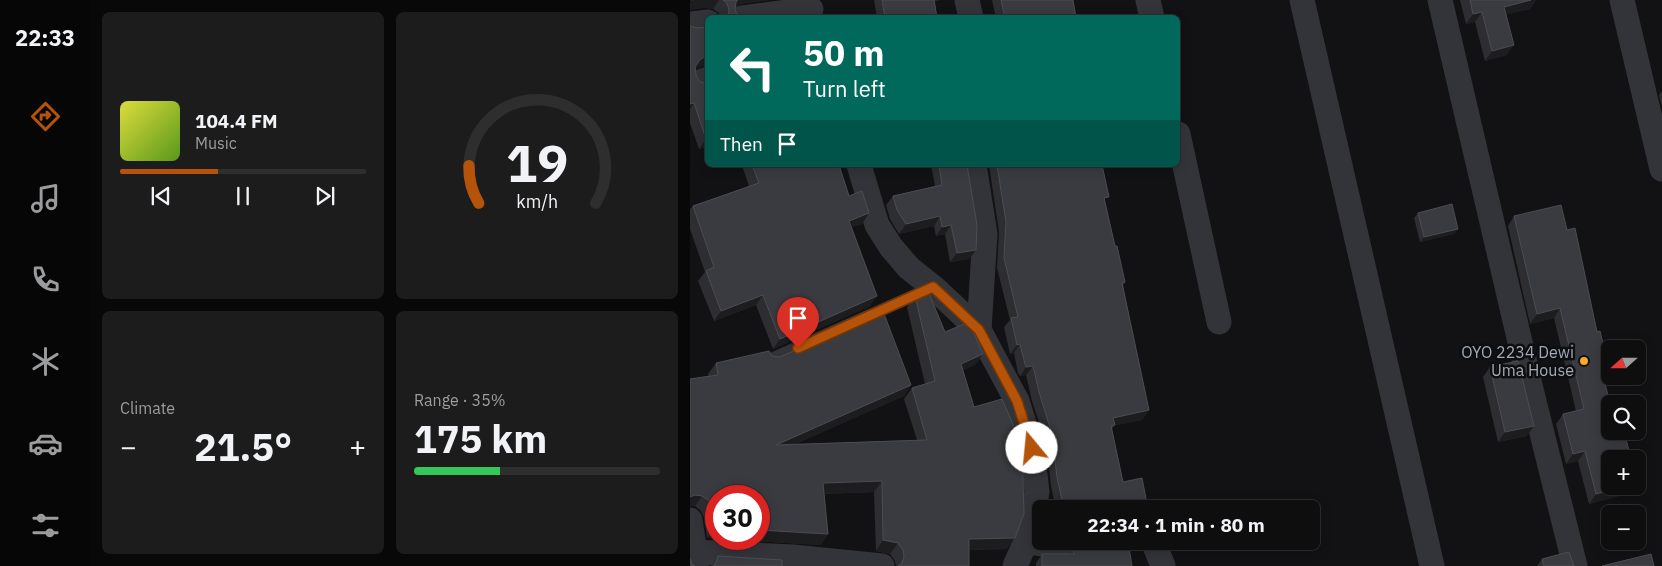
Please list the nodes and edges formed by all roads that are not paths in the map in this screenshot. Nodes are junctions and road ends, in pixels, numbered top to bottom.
1 (968, 0) edge
2 (1148, 0) edge
3 (1302, 0) edge
4 (1440, 0) edge
5 (1622, 0) edge
6 (812, 9) edge
7 (765, 15) edge
8 (970, 15) edge
9 (1151, 15) edge
10 (705, 22) edge
11 (690, 24) edge
12 (1180, 143) edge
13 (860, 167) edge
14 (974, 167) edge
15 (1662, 169) edge
16 (933, 287) junction
17 (1219, 322) dead end
18 (979, 330) junction
19 (769, 360) edge
20 (690, 520) edge
21 (1029, 534) junction
22 (1032, 538) edge
23 (1156, 550) edge
24 (695, 559) edge
25 (882, 566) edge
26 (1015, 566) edge
27 (1162, 566) edge
28 (1432, 566) edge
29 (1575, 566) edge

1 - 8 street
2 - 9 street
3 - 28 street
4 - 29 street
5 - 15 street
6 - 7 street
10 - 11 street
12 - 17 street
13 - 16 street
14 - 18 street
16 - 18 street
16 - 19 lane
18 - 21 street
20 - 24 street
21 - 22 street
21 - 26 street
23 - 27 street
24 - 25 street

